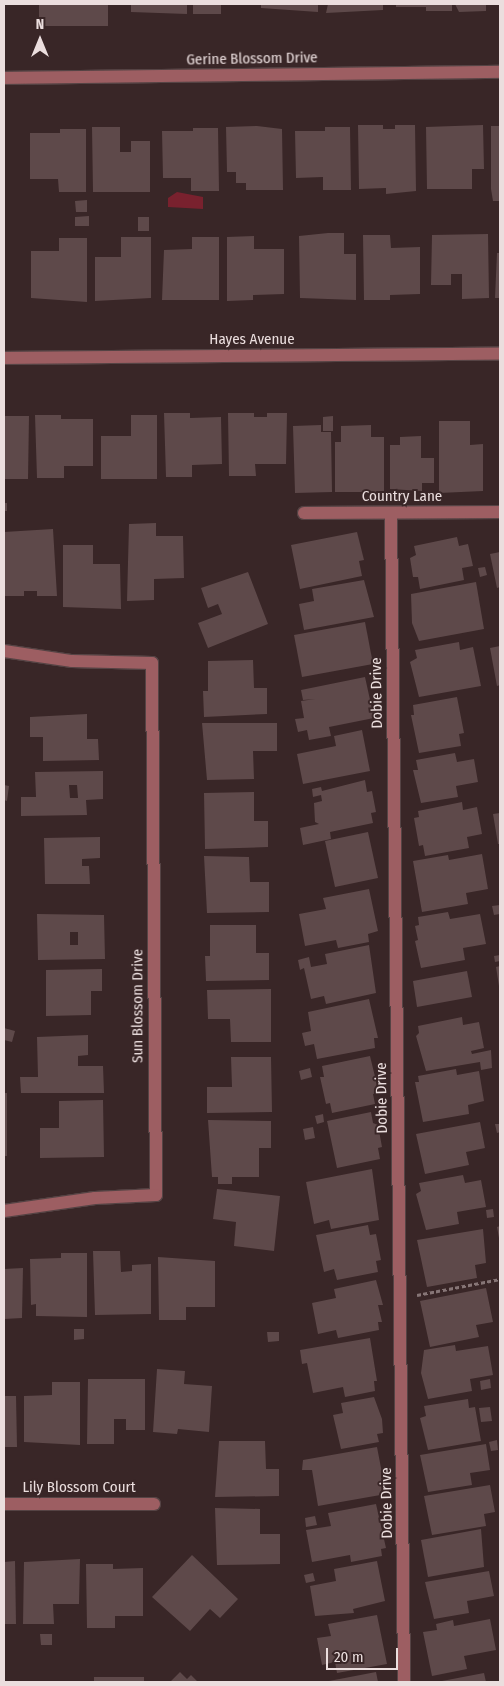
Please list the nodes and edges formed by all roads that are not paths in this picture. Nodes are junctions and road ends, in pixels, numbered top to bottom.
1 (500, 72) edge
2 (4, 78) edge
3 (500, 354) edge
4 (4, 358) edge
5 (500, 512) edge
6 (304, 513) dead end
7 (391, 513) junction
8 (4, 651) edge
9 (4, 1211) edge
10 (4, 1504) edge
11 (154, 1504) dead end
12 (404, 1682) edge

1 - 2 street, Gerine Blossom Drive
3 - 4 street, Hayes Avenue
5 - 7 street, Country Lane
6 - 7 street, Country Lane
7 - 12 street, Dobie Drive
8 - 9 street, Sun Blossom Drive
10 - 11 street, Lily Blossom Court

